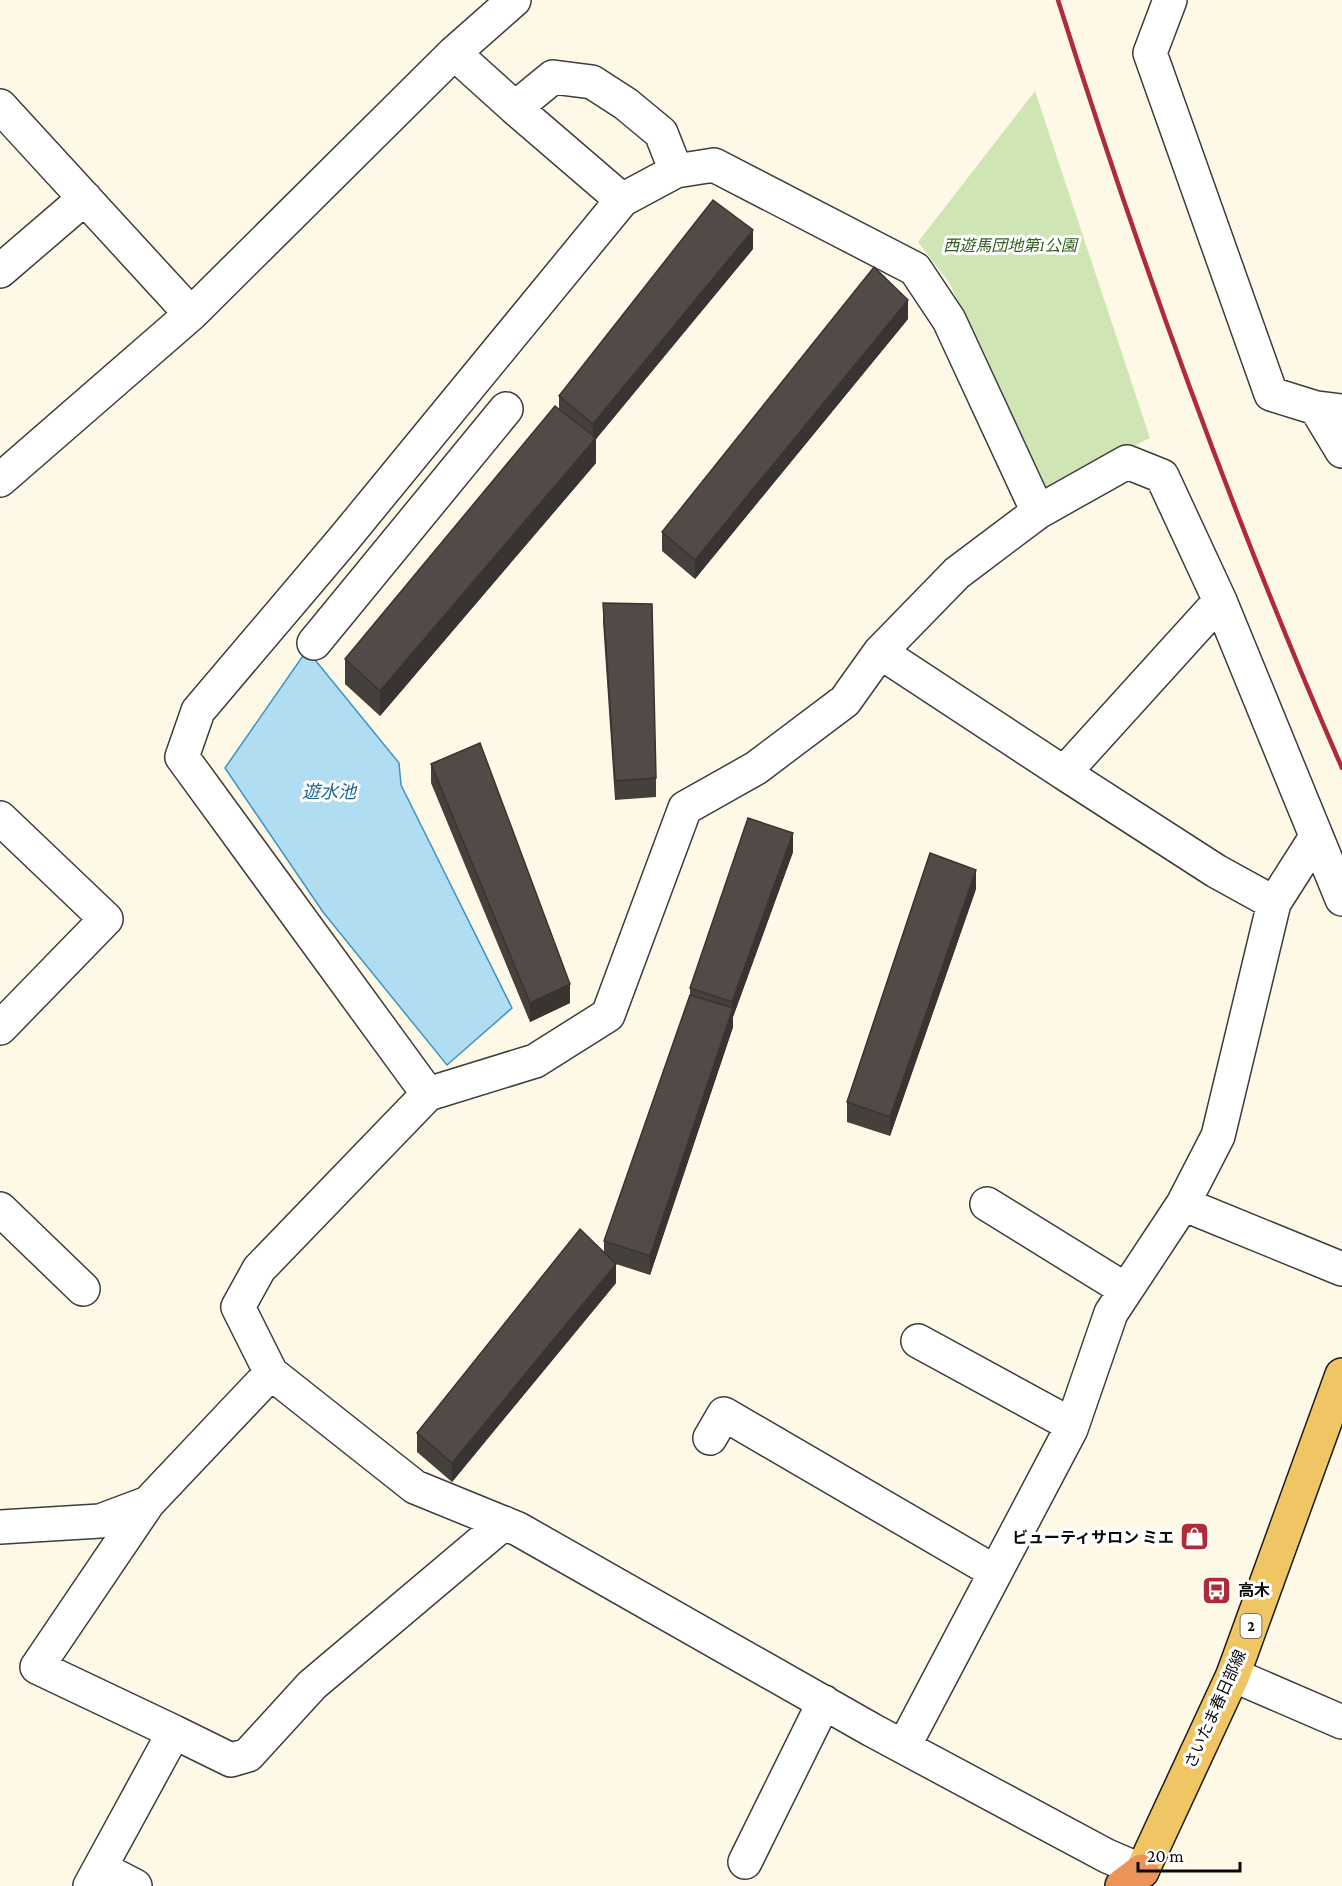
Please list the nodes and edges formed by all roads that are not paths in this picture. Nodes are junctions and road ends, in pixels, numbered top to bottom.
1 (514, 0) edge
2 (1170, 0) edge
3 (454, 53) junction
4 (0, 106) edge
5 (515, 108) junction
6 (676, 171) junction
7 (85, 198) junction
8 (621, 200) junction
9 (0, 271) edge
10 (191, 314) junction
11 (506, 409) dead end
12 (1329, 410) edge
13 (1342, 452) edge
14 (0, 480) edge
15 (1038, 512) junction
16 (1220, 601) junction
17 (288, 604) junction
18 (880, 652) junction
19 (1064, 773) junction
20 (4, 829) edge
21 (1316, 837) junction
22 (1342, 899) edge
23 (1274, 903) junction
24 (0, 1028) edge
25 (428, 1094) junction
26 (987, 1204) dead end
27 (1183, 1204) junction
28 (0, 1209) edge
29 (1342, 1269) edge
30 (83, 1289) dead end
31 (1126, 1290) junction
32 (918, 1341) dead end
33 (271, 1373) junction
34 (1342, 1375) edge
35 (1072, 1425) junction
36 (710, 1438) dead end
37 (148, 1503) junction
38 (504, 1523) junction
39 (0, 1527) edge
40 (995, 1572) junction
41 (1233, 1675) junction
42 (824, 1702) junction
43 (1342, 1722) edge
44 (174, 1732) junction
45 (903, 1746) junction
46 (745, 1862) dead end
47 (95, 1877) edge
48 (1134, 1881) edge
49 (135, 1886) edge

1 - 3 street
2 - 12 street
3 - 5 street
3 - 10 street
4 - 7 street
5 - 6 street
5 - 8 street
6 - 8 street
6 - 15 street
7 - 9 street
7 - 10 street
8 - 17 street
10 - 14 street
11 - 17 street
12 - 13 street
15 - 16 street
15 - 18 street
16 - 19 street
16 - 21 street
17 - 25 street
18 - 19 street
18 - 25 street
19 - 23 street
20 - 24 street
21 - 22 street
21 - 23 street
23 - 27 street
25 - 33 street
26 - 31 street
27 - 29 street
27 - 31 street
28 - 30 street
31 - 35 street
32 - 35 street
33 - 37 street
33 - 38 street
34 - 41 main road, さいたま春日部線 / 2
35 - 40 street
36 - 40 street
37 - 39 street
37 - 44 street
38 - 42 street
38 - 44 street
40 - 45 street
41 - 43 street
41 - 48 main road, さいたま春日部線 / 2
42 - 45 street
42 - 46 street
44 - 47 street
45 - 48 street
47 - 49 street

